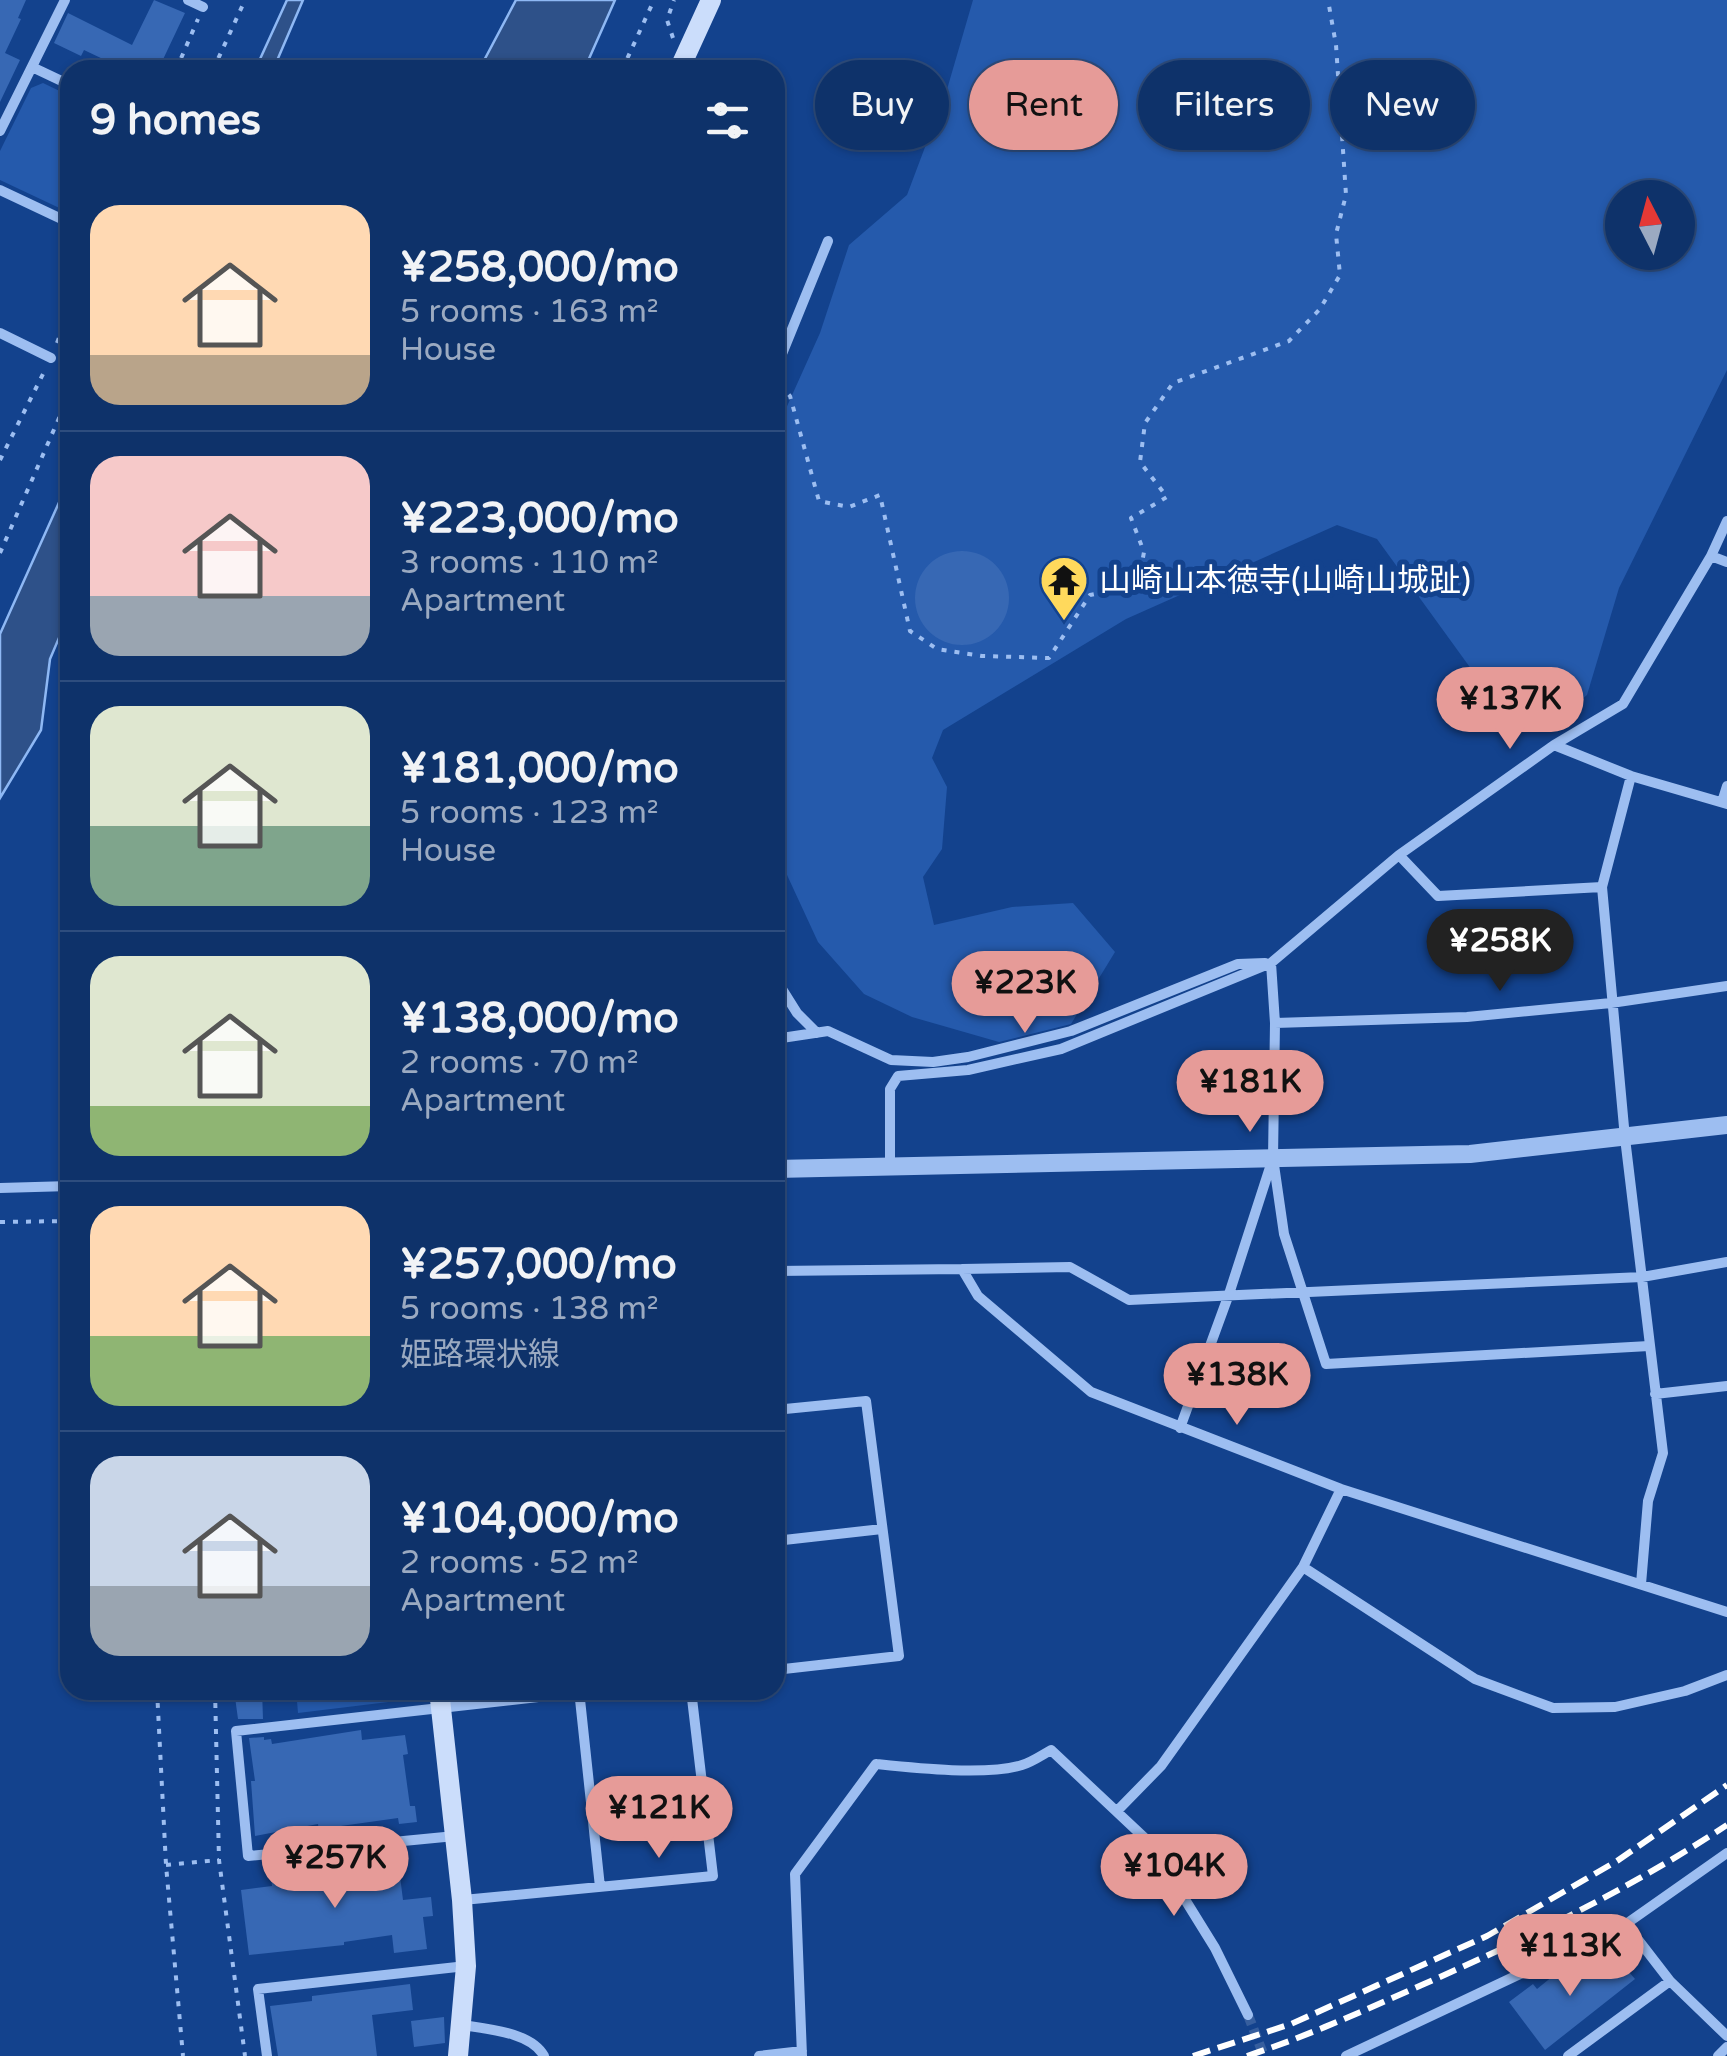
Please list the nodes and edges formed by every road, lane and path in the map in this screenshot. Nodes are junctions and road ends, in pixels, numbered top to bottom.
1 (65, 0) edge
2 (188, 0) edge
3 (245, 0) edge
4 (654, 0) edge
5 (711, 0) edge
6 (1328, 0) edge
7 (203, 7) joint
8 (180, 60) edge
9 (218, 60) edge
10 (627, 60) edge
11 (684, 60) edge
12 (32, 67) junction
13 (60, 80) edge
14 (0, 131) edge
15 (0, 190) edge
16 (60, 218) edge
17 (828, 241) dead end
18 (0, 333) edge
19 (60, 334) edge
20 (785, 346) edge
21 (50, 358) junction
22 (785, 390) edge
23 (60, 416) edge
24 (0, 460) edge
25 (1727, 522) edge
26 (0, 552) edge
27 (1710, 556) junction
28 (1727, 562) edge
29 (1554, 745) junction
30 (1631, 776) junction
31 (1727, 786) edge
32 (1725, 803) edge
33 (1399, 855) junction
34 (1602, 887) junction
35 (1271, 963) junction
36 (1727, 986) edge
37 (785, 994) edge
38 (1611, 1003) junction
39 (1275, 1023) junction
40 (817, 1033) junction
41 (785, 1038) edge
42 (1727, 1125) edge
43 (1625, 1138) junction
44 (1273, 1158) junction
45 (890, 1168) junction
46 (785, 1169) edge
47 (60, 1186) edge
48 (0, 1188) edge
49 (60, 1220) edge
50 (0, 1222) edge
51 (1727, 1262) edge
52 (962, 1269) junction
53 (785, 1271) edge
54 (1642, 1276) junction
55 (1229, 1294) junction
56 (1303, 1294) junction
57 (1650, 1346) junction
58 (1727, 1386) edge
59 (1655, 1394) junction
60 (785, 1409) edge
61 (1180, 1428) junction
62 (1341, 1489) junction
63 (882, 1529) junction
64 (785, 1540) edge
65 (1303, 1567) junction
66 (1641, 1584) junction
67 (1727, 1612) edge
68 (785, 1669) edge
69 (1727, 1675) edge
70 (158, 1700) edge
71 (215, 1700) edge
72 (428, 1700) edge
73 (440, 1700) edge
74 (580, 1700) edge
75 (691, 1700) edge
76 (1118, 1810) junction
77 (454, 1836) junction
78 (1727, 1853) edge
79 (219, 1860) junction
80 (166, 1865) junction
81 (600, 1887) junction
82 (462, 1900) junction
83 (1626, 1924) junction
84 (466, 1966) junction
85 (1670, 1981) junction
86 (1248, 2014) tunnel mouth
87 (461, 2025) junction
88 (1727, 2036) edge
89 (1727, 2047) edge
90 (802, 2054) edge
91 (184, 2056) edge
92 (245, 2056) edge
93 (267, 2056) edge
94 (458, 2056) edge
95 (544, 2056) edge
96 (759, 2056) edge
97 (1346, 2056) edge
98 (1568, 2056) edge
99 (1718, 2056) edge

1 - 12 street
2 - 7 street
3 - 9 path
4 - 10 path
5 - 11 main road
6 - 22 path
7 - 8 path
12 - 13 street
12 - 14 street
15 - 16 street
17 - 20 street
18 - 21 street
19 - 21 path
21 - 24 path
23 - 26 path
25 - 27 street
27 - 28 street
27 - 29 street
29 - 30 street
29 - 33 street
30 - 32 street
30 - 34 street
31 - 32 street
33 - 34 street
33 - 35 street
34 - 38 street
35 - 39 street
35 - 40 street
35 - 45 street
36 - 38 street
37 - 40 street
38 - 39 street
38 - 43 street
39 - 44 street
40 - 41 street
42 - 43 street
43 - 44 street
43 - 54 street
44 - 45 street
44 - 55 street
44 - 56 street
45 - 46 street
47 - 48 street
49 - 50 path
51 - 54 street
52 - 53 street
52 - 55 street
52 - 61 street
54 - 56 street
54 - 57 street
55 - 56 street
55 - 61 street
56 - 57 street
57 - 59 street
58 - 59 street
59 - 66 street
60 - 63 street
61 - 62 street
62 - 65 street
62 - 66 street
63 - 64 street
63 - 68 street
65 - 69 street
65 - 76 street
66 - 67 street
70 - 80 path
71 - 79 path
72 - 77 street
73 - 77 main road
74 - 81 street
75 - 81 street
76 - 86 street
76 - 90 street
77 - 82 main road
78 - 83 street
79 - 80 path
79 - 92 path
80 - 91 path
81 - 82 street
82 - 84 main road
83 - 85 street
83 - 97 street
84 - 87 main road
84 - 93 street
85 - 88 street
85 - 98 street
87 - 94 main road
87 - 95 street
89 - 99 street
90 - 96 street

